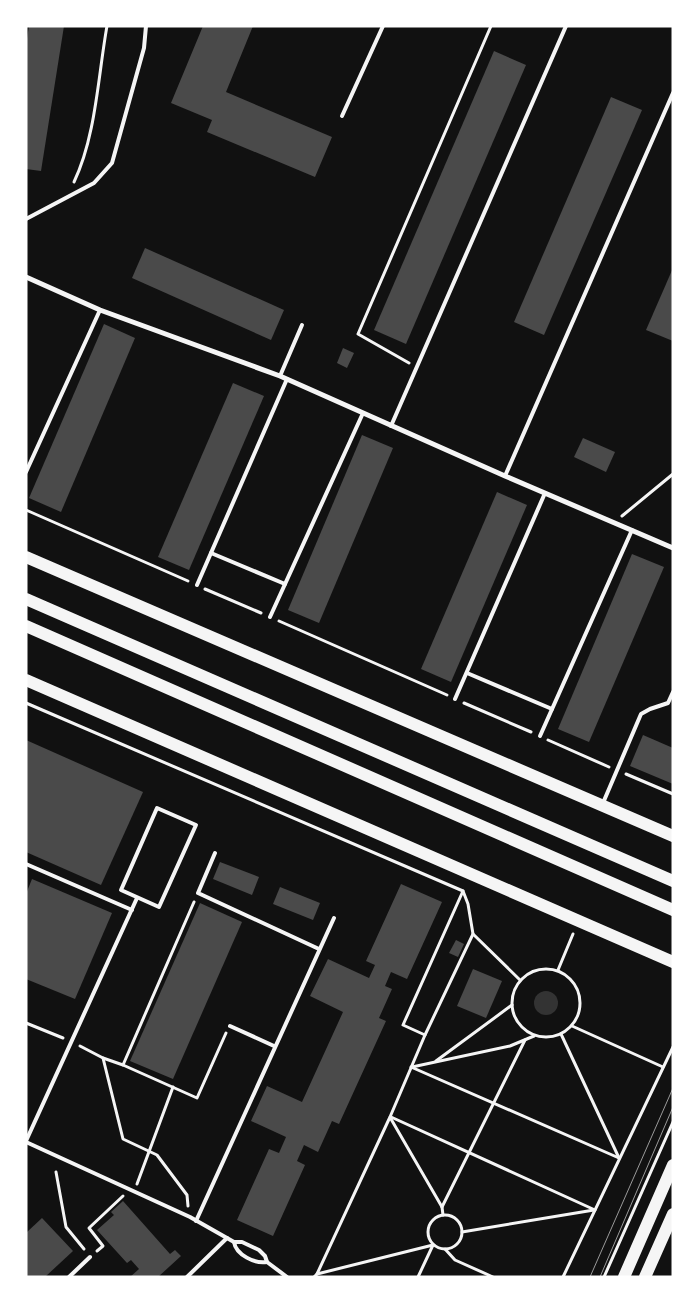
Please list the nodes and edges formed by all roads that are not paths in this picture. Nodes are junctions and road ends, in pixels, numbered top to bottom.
1 (146, 26) edge
2 (383, 26) edge
3 (566, 26) edge
4 (673, 93) edge
5 (342, 116) dead end
6 (26, 219) edge
7 (26, 277) edge
8 (100, 310) junction
9 (302, 325) dead end
10 (280, 376) junction
11 (287, 379) junction
12 (363, 414) junction
13 (391, 426) junction
14 (26, 472) edge
15 (505, 476) junction
16 (545, 493) junction
17 (632, 530) junction
18 (673, 548) edge
19 (211, 553) junction
20 (26, 557) edge
21 (285, 584) junction
22 (197, 585) road end
23 (26, 600) edge
24 (270, 617) road end
25 (26, 626) edge
26 (467, 672) junction
27 (26, 680) edge
28 (673, 692) edge
29 (455, 699) road end
30 (552, 709) junction
31 (540, 736) road end
32 (602, 805) junction
33 (673, 836) edge
34 (215, 853) dead end
35 (26, 864) edge
36 (673, 881) edge
37 (137, 898) junction
38 (132, 910) junction
39 (673, 910) edge
40 (334, 918) dead end
41 (319, 950) junction
42 (673, 962) edge
43 (230, 1026) road end
44 (274, 1046) junction
45 (27, 1142) edge
46 (673, 1165) edge
47 (673, 1214) edge
48 (196, 1221) junction
49 (226, 1238) junction
50 (234, 1242) junction
51 (90, 1257) road end
52 (267, 1262) junction
53 (69, 1277) edge
54 (187, 1277) edge
55 (287, 1277) edge
56 (624, 1277) edge
57 (645, 1277) edge

1 - 6 lane
2 - 5 lane
3 - 13 lane
4 - 15 lane
7 - 8 street
8 - 10 street
8 - 14 lane
9 - 10 lane
10 - 11 street
11 - 12 street
11 - 19 lane
12 - 13 street
12 - 21 lane
13 - 15 street
15 - 16 street
16 - 17 street
16 - 26 lane
17 - 18 street
17 - 30 lane
19 - 21 lane
19 - 22 lane
20 - 32 main road
21 - 24 lane
23 - 36 main road
25 - 39 main road
26 - 29 lane
26 - 30 lane
27 - 42 main road
28 - 32 lane
30 - 31 lane
32 - 33 main road
34 - 41 lane
35 - 38 lane
37 - 37 lane
37 - 38 lane
38 - 45 lane
40 - 41 lane
41 - 44 lane
43 - 44 lane
44 - 48 lane
45 - 48 lane
46 - 56 main road
47 - 57 main road
48 - 49 lane
49 - 50 lane
49 - 54 lane
50 - 52 lane
50 - 52 lane
51 - 53 lane
52 - 55 lane

